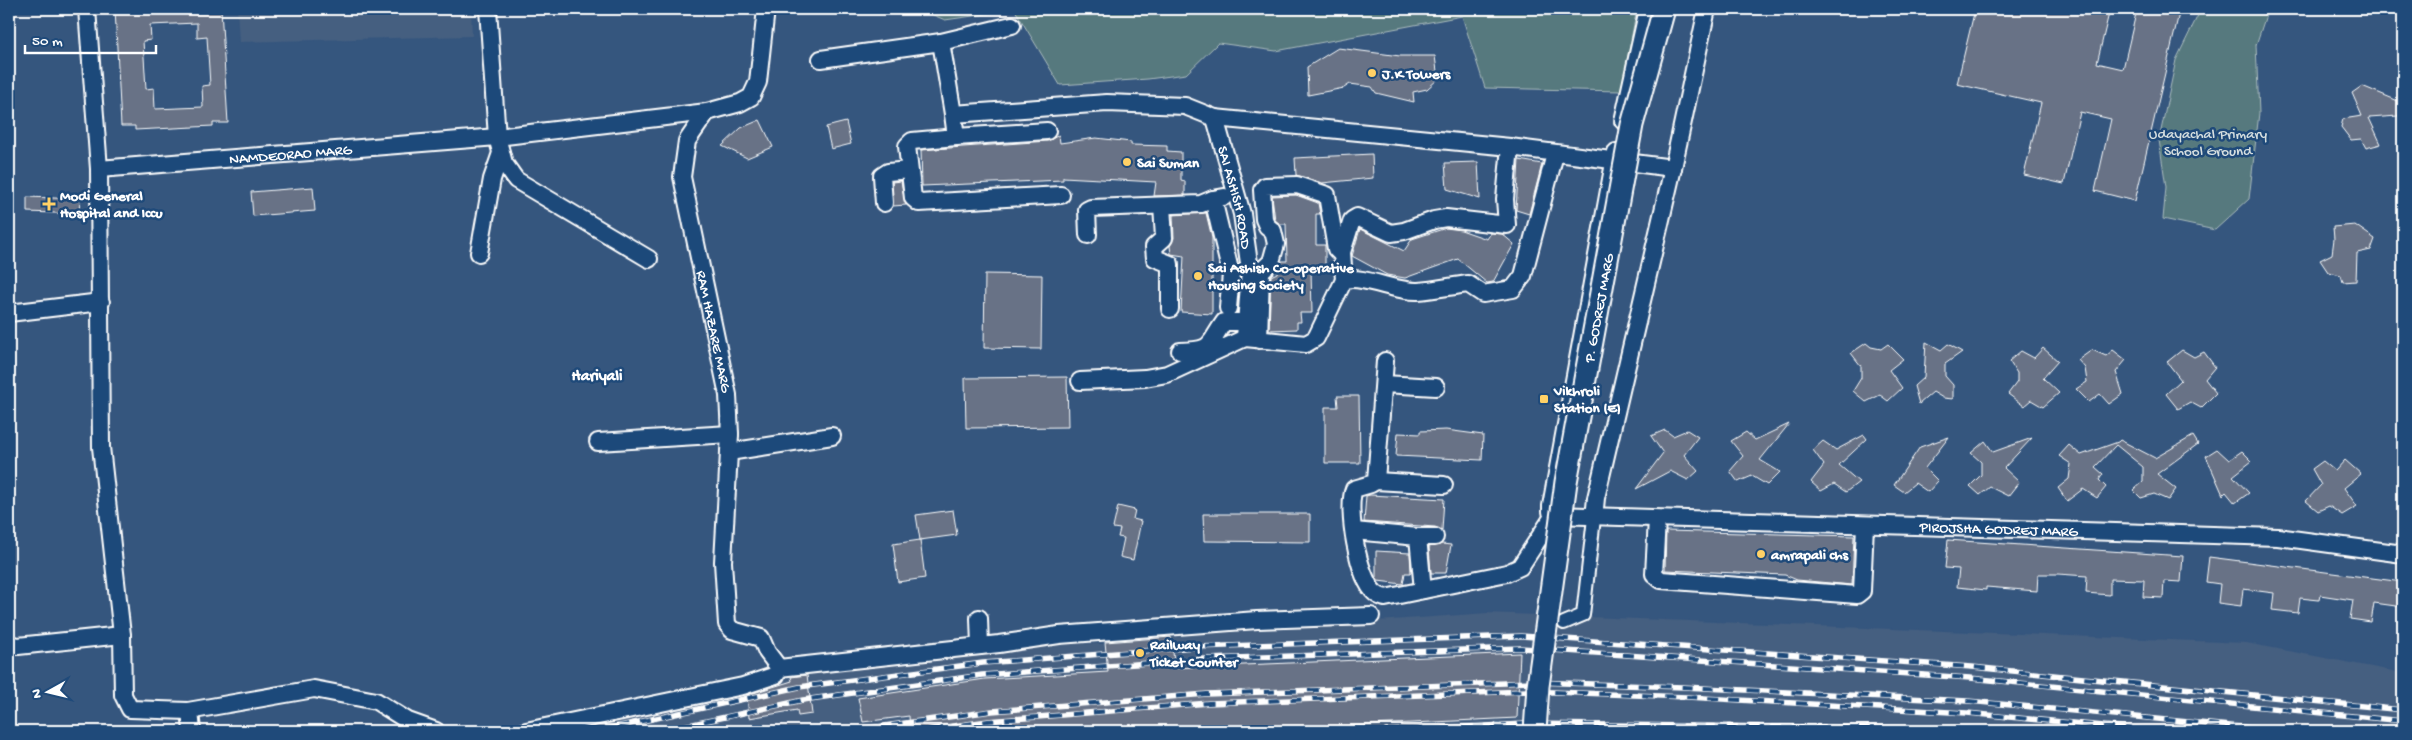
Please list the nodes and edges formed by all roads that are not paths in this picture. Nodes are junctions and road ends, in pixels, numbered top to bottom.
1 (87, 9) edge
2 (488, 9) edge
3 (766, 9) edge
4 (1648, 9) edge
5 (1664, 9) edge
6 (1707, 9) edge
7 (1012, 25) dead end
8 (941, 42) junction
9 (821, 59) dead end
10 (707, 112) junction
11 (953, 114) junction
12 (1215, 118) junction
13 (1047, 131) dead end
14 (497, 137) junction
15 (956, 137) junction
16 (1510, 147) junction
17 (912, 148) dead end
18 (501, 153) junction
19 (1534, 155) junction
20 (1554, 158) junction
21 (1614, 161) junction
22 (1511, 166) junction
23 (1673, 168) junction
24 (99, 169) junction
25 (909, 170) junction
26 (1236, 194) junction
27 (1062, 195) dead end
28 (1000, 199) junction
29 (1213, 199) junction
30 (884, 203) dead end
31 (1162, 206) junction
32 (1507, 225) junction
33 (1088, 235) dead end
34 (1533, 236) junction
35 (479, 253) dead end
36 (1342, 255) junction
37 (649, 258) dead end
38 (1344, 280) junction
39 (101, 302) junction
40 (1228, 308) dead end
41 (1170, 309) dead end
42 (9, 313) edge
43 (1250, 333) junction
44 (1180, 351) dead end
45 (1385, 361) dead end
46 (1080, 381) dead end
47 (1384, 384) junction
48 (1436, 388) dead end
49 (730, 434) junction
50 (832, 436) dead end
51 (598, 442) dead end
52 (729, 452) junction
53 (1376, 481) junction
54 (1444, 485) dead end
55 (1554, 515) junction
56 (1594, 518) junction
57 (1657, 519) junction
58 (1865, 525) junction
59 (1354, 531) junction
60 (1418, 537) junction
61 (1435, 537) dead end
62 (2403, 554) edge
63 (1422, 590) junction
64 (1371, 616) dead end
65 (979, 618) dead end
66 (1564, 623) dead end
67 (122, 635) junction
68 (9, 644) edge
69 (980, 646) junction
70 (779, 668) junction
71 (190, 711) junction
72 (192, 731) edge
73 (436, 731) edge
74 (526, 731) edge
75 (1535, 731) edge

1 - 24 street
2 - 14 street
3 - 10 street
4 - 21 street
5 - 75 street, P. GODREJ MARG, bridge
6 - 23 street
7 - 8 street
8 - 9 street
8 - 11 street
10 - 14 street, NAMDEORAO MARG
10 - 49 street, RAM HAZARE MARG
11 - 12 street
11 - 15 street
12 - 16 street
12 - 26 street, SAI ASHISH ROAD
13 - 15 street
14 - 18 street
14 - 24 street, NAMDEORAO MARG
15 - 25 street
16 - 19 street
16 - 22 street
17 - 28 street
18 - 35 street
18 - 37 street
19 - 20 street
19 - 22 street
20 - 21 street
20 - 34 street
21 - 23 street
21 - 55 street
22 - 32 street
23 - 56 street
24 - 39 street
25 - 28 street
25 - 30 street
26 - 29 street
26 - 43 street, SAI ASHISH ROAD
27 - 28 street
29 - 31 street
29 - 40 street
31 - 33 street
31 - 41 street
32 - 34 street
32 - 36 street
34 - 38 street
36 - 38 street
36 - 43 street
38 - 43 street
39 - 42 street
39 - 67 street
43 - 44 street
43 - 46 street
45 - 47 street
47 - 48 street
47 - 53 street
49 - 51 street
49 - 52 street, RAM HAZARE MARG
50 - 52 street
52 - 70 street, RAM HAZARE MARG
53 - 54 street
53 - 59 street
55 - 56 street, PIROJSHA GODREJ MARG
55 - 63 street
56 - 57 street, PIROJSHA GODREJ MARG
56 - 66 street
57 - 58 street, PIROJSHA GODREJ MARG
57 - 58 street
58 - 62 street, PIROJSHA GODREJ MARG
59 - 60 street
59 - 63 street
60 - 61 street
60 - 63 street
64 - 69 street
65 - 69 street
67 - 68 street
67 - 71 street
69 - 70 street
70 - 74 street
71 - 72 street
71 - 73 street

